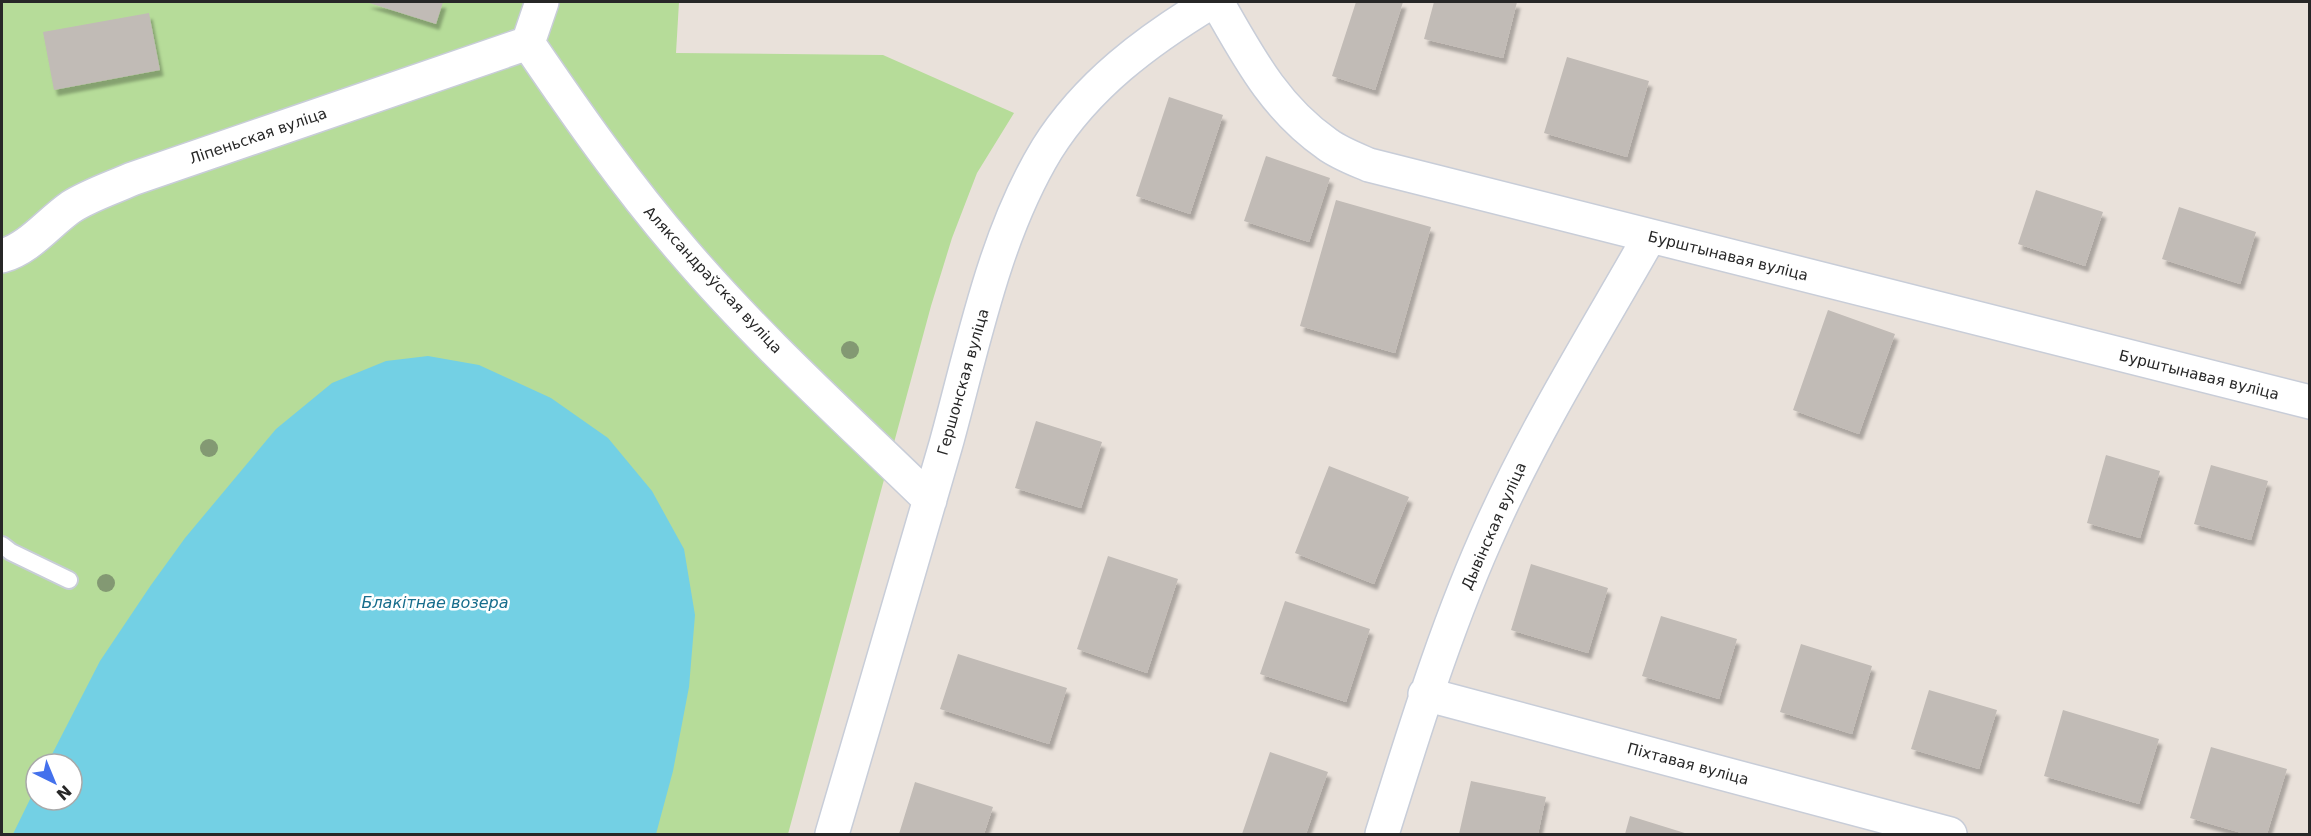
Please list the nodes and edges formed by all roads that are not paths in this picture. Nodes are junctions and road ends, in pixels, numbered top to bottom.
1 (542, 2) edge
2 (1211, 2) edge
3 (1216, 2) edge
4 (528, 43) junction
5 (1650, 236) junction
6 (2, 256) edge
7 (2310, 402) edge
8 (930, 500) junction
9 (2, 544) edge
10 (69, 580) dead end
11 (1425, 694) junction
12 (832, 834) edge
13 (1382, 834) edge
14 (1950, 834) edge

1 - 4 street
2 - 8 street, Гершонская вуліца
3 - 5 street, Бурштынавая вуліца
4 - 6 street, Ліпеньская вуліца
4 - 8 street, Аляксандраўская вуліца
5 - 7 street, Бурштынавая вуліца
5 - 11 street, Дывінская вуліца
8 - 12 street, Гершонская вуліца
9 - 10 lane
11 - 13 street, Дывінская вуліца
11 - 14 street, Піхтавая вуліца

